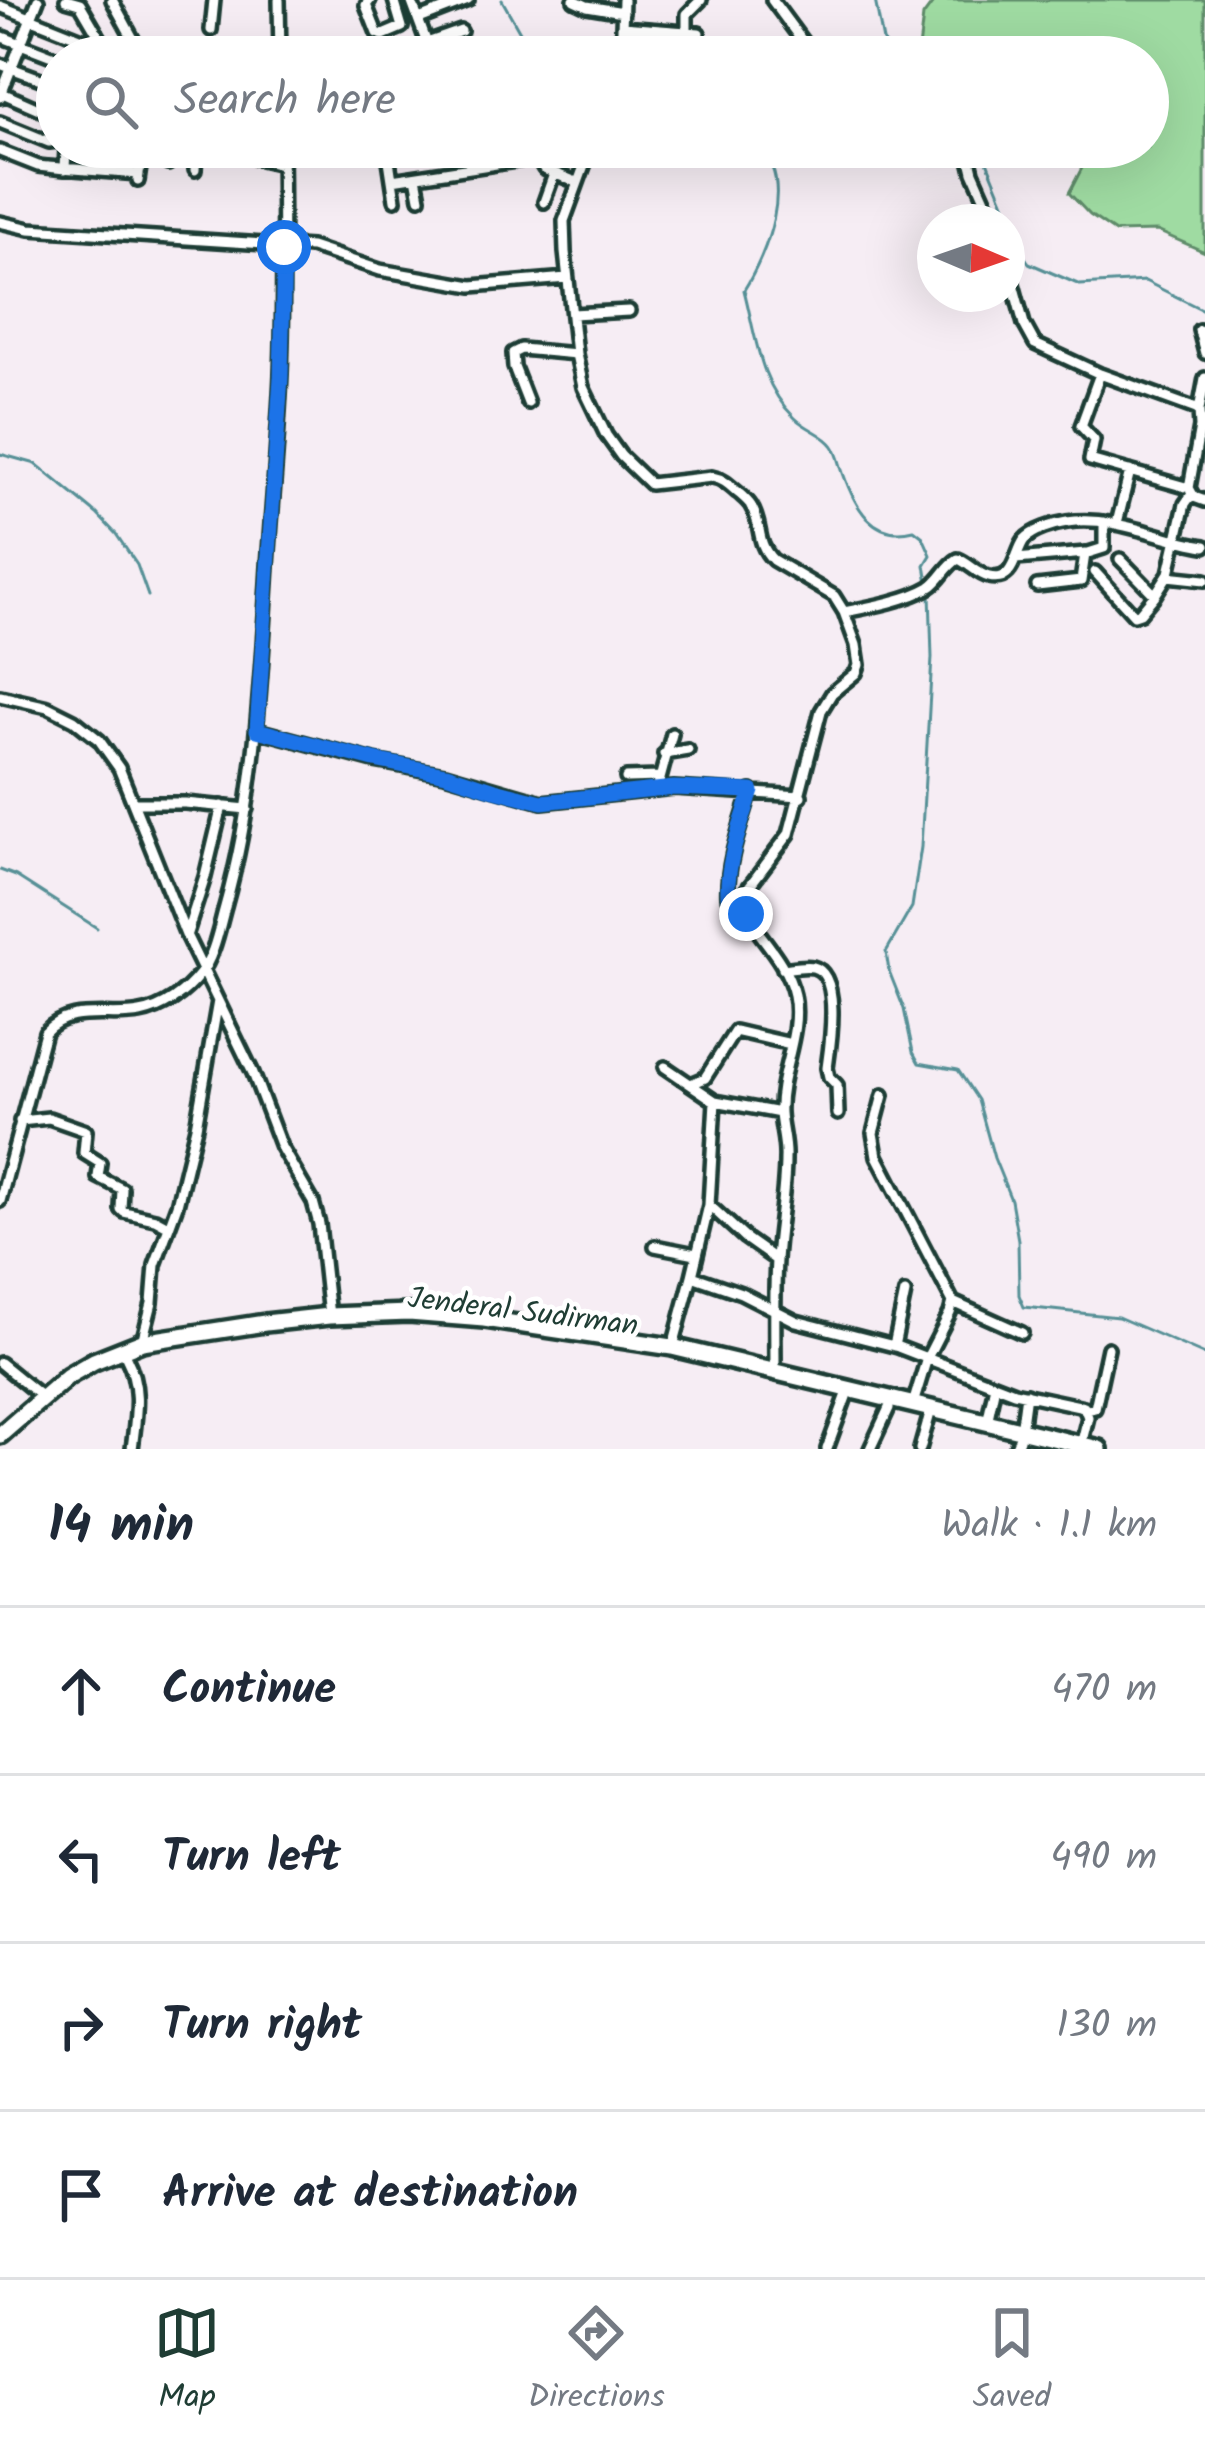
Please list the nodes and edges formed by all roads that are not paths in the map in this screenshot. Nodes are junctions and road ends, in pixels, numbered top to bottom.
1 (38, 0) edge
2 (66, 0) edge
3 (112, 0) edge
4 (214, 0) edge
5 (279, 0) edge
6 (370, 0) edge
7 (394, 0) edge
8 (411, 0) edge
9 (468, 0) edge
10 (574, 0) edge
11 (701, 0) edge
12 (772, 0) edge
13 (81, 2) edge
14 (0, 6) edge
15 (623, 6) edge
16 (31, 19) junction
17 (419, 19) junction
18 (622, 27) junction
19 (211, 29) dead end
20 (461, 31) dead end
21 (0, 36) edge
22 (86, 36) edge
23 (95, 36) edge
24 (132, 36) edge
25 (280, 36) edge
26 (425, 36) edge
27 (447, 36) edge
28 (622, 36) edge
29 (799, 36) edge
30 (21, 45) junction
31 (36, 50) edge
32 (6, 66) edge
33 (36, 78) edge
34 (1, 94) edge
35 (36, 108) edge
36 (0, 122) edge
37 (36, 137) edge
38 (0, 151) edge
39 (36, 165) edge
40 (56, 168) edge
41 (56, 168) edge
42 (140, 168) edge
43 (282, 168) edge
44 (390, 168) edge
45 (458, 168) edge
46 (543, 168) edge
47 (582, 168) edge
48 (972, 168) edge
49 (65, 169) junction
50 (554, 174) junction
51 (416, 177) junction
52 (392, 180) junction
53 (576, 182) junction
54 (420, 198) dead end
55 (394, 200) dead end
56 (544, 202) dead end
57 (987, 204) edge
58 (0, 222) edge
59 (284, 247) junction
60 (567, 278) junction
61 (629, 311) dead end
62 (1022, 312) edge
63 (572, 314) junction
64 (1198, 330) dead end
65 (1205, 353) edge
66 (576, 354) junction
67 (1100, 374) junction
68 (1205, 379) edge
69 (528, 403) dead end
70 (1202, 412) edge
71 (1130, 471) junction
72 (1191, 491) junction
73 (1205, 501) edge
74 (1104, 522) junction
75 (1117, 523) junction
76 (1175, 542) junction
77 (1205, 546) edge
78 (1086, 554) junction
79 (1016, 559) junction
80 (1120, 560) dead end
81 (1095, 572) dead end
82 (1167, 576) junction
83 (1205, 579) edge
84 (1037, 586) dead end
85 (1155, 595) junction
86 (844, 612) junction
87 (0, 696) edge
88 (257, 730) junction
89 (672, 734) dead end
90 (688, 750) dead end
91 (664, 754) junction
92 (659, 777) junction
93 (626, 778) dead end
94 (657, 790) junction
95 (752, 791) junction
96 (801, 796) junction
97 (133, 803) junction
98 (222, 806) junction
99 (247, 809) junction
100 (738, 901) junction
101 (186, 935) junction
102 (783, 969) junction
103 (203, 970) junction
104 (218, 1001) junction
105 (791, 1044) junction
106 (664, 1067) dead end
107 (691, 1084) junction
108 (883, 1095) dead end
109 (715, 1101) junction
110 (780, 1113) junction
111 (838, 1114) dead end
112 (20, 1121) junction
113 (0, 1201) edge
114 (709, 1205) junction
115 (169, 1226) junction
116 (655, 1246) dead end
117 (696, 1254) junction
118 (776, 1260) junction
119 (692, 1276) junction
120 (905, 1293) dead end
121 (953, 1302) junction
122 (773, 1309) junction
123 (328, 1316) junction
124 (1022, 1333) dead end
125 (142, 1342) junction
126 (894, 1346) junction
127 (672, 1347) junction
128 (1108, 1348) dead end
129 (126, 1357) junction
130 (927, 1358) junction
131 (0, 1363) edge
132 (775, 1370) junction
133 (995, 1385) junction
134 (1026, 1394) junction
135 (42, 1397) junction
136 (846, 1397) junction
137 (913, 1404) junction
138 (889, 1408) junction
139 (1087, 1410) junction
140 (929, 1417) junction
141 (987, 1423) junction
142 (0, 1435) edge
143 (1019, 1440) edge
144 (1081, 1445) junction
145 (0, 1447) edge
146 (132, 1449) edge
147 (827, 1449) edge
148 (870, 1449) edge
149 (920, 1449) edge
150 (1061, 1449) edge
151 (1099, 1449) edge

1 - 16 street
2 - 13 street
3 - 24 street
4 - 19 street
5 - 25 street
6 - 7 street
8 - 17 street
9 - 17 street
10 - 15 street
11 - 18 street
12 - 29 street
13 - 23 street
14 - 16 street
15 - 18 street
16 - 22 street
16 - 30 street
17 - 26 street
18 - 28 street
20 - 27 street
21 - 30 street
30 - 31 street
30 - 32 street
32 - 33 street
32 - 34 street
34 - 35 street
36 - 37 street
38 - 39 street
40 - 49 street
41 - 49 street
42 - 49 street
43 - 59 street
44 - 52 street
45 - 51 street
46 - 50 street
47 - 53 street
48 - 57 street
50 - 53 street
50 - 56 street
51 - 52 street
51 - 54 street
52 - 55 street
53 - 60 street
58 - 59 street
59 - 60 street
59 - 88 street
60 - 63 street
61 - 63 street
62 - 67 street
63 - 66 street
64 - 65 street
66 - 69 street
66 - 86 street
67 - 70 street
67 - 71 street
68 - 70 street
70 - 72 street
71 - 72 street
71 - 75 street
72 - 73 street
72 - 76 street
74 - 75 street
74 - 78 street
74 - 79 street
75 - 76 street
76 - 77 street
76 - 82 street
78 - 79 street
78 - 84 street
79 - 86 street
80 - 85 street
81 - 85 street
82 - 83 street
82 - 85 street
86 - 96 street
87 - 97 street
88 - 94 street
88 - 99 street
89 - 91 street
90 - 91 street
91 - 92 street
92 - 93 street
92 - 94 street
94 - 95 street
95 - 96 street
95 - 100 street
96 - 100 street
97 - 98 street
97 - 101 street
98 - 99 street
98 - 101 street
99 - 103 street
100 - 102 street
101 - 103 street
102 - 105 street
102 - 111 street
103 - 104 street
103 - 112 street
104 - 115 street
104 - 123 street
105 - 107 street
105 - 110 street
106 - 107 street
107 - 109 street
108 - 121 street
109 - 110 street
109 - 114 street
110 - 118 street
112 - 113 street
112 - 115 street
114 - 117 street
114 - 118 street
115 - 125 street
116 - 117 street
117 - 119 street
118 - 122 street
119 - 122 street
119 - 127 street
120 - 126 street
121 - 124 street
121 - 130 street
122 - 126 street
122 - 132 street
123 - 125 highway
123 - 127 highway
125 - 135 highway
126 - 130 street
127 - 132 highway
128 - 139 street
129 - 136 highway, Jenderal Sudirman
129 - 145 highway, Jenderal Sudirman
129 - 146 street
130 - 133 street
130 - 137 street
131 - 135 street
132 - 137 highway
133 - 134 street
133 - 141 street
134 - 139 street
134 - 143 street
135 - 142 highway
136 - 138 highway, Jenderal Sudirman
136 - 147 street
137 - 141 highway
138 - 140 highway, Jenderal Sudirman
138 - 148 street
139 - 144 street
140 - 143 highway, Jenderal Sudirman
140 - 149 street
141 - 143 highway
143 - 144 highway
143 - 150 highway, Jenderal Sudirman
144 - 151 highway

